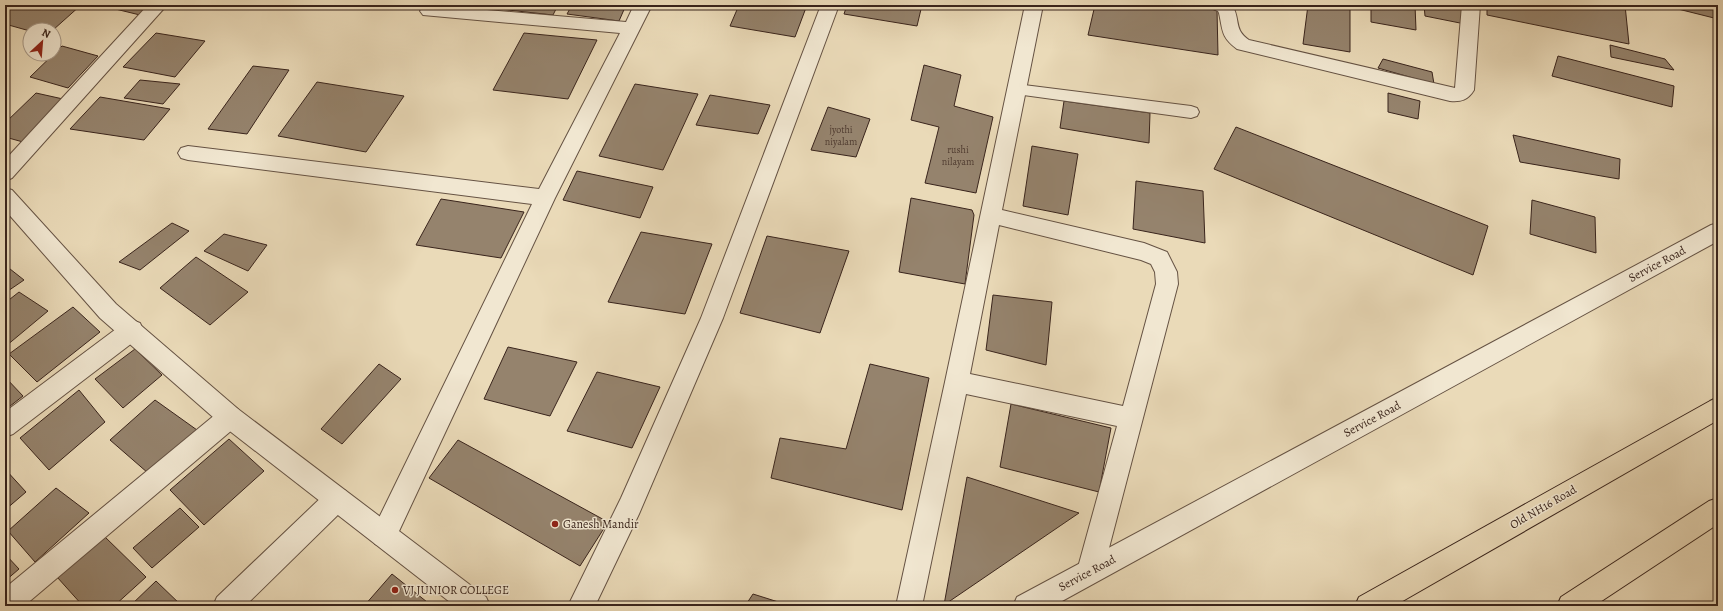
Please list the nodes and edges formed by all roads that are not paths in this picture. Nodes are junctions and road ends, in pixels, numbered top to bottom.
1 (158, 5) edge
2 (642, 5) edge
3 (830, 5) edge
4 (1034, 5) edge
5 (1219, 5) edge
6 (1472, 5) edge
7 (429, 11) dead end
8 (631, 28) junction
9 (1016, 89) junction
10 (1191, 112) dead end
11 (188, 153) dead end
12 (5, 173) edge
13 (5, 196) edge
14 (545, 198) junction
15 (990, 215) junction
16 (1718, 231) edge
17 (132, 330) junction
18 (957, 382) junction
19 (1718, 408) edge
20 (230, 417) junction
21 (1131, 418) junction
22 (5, 426) edge
23 (337, 499) junction
24 (1718, 510) edge
25 (384, 536) junction
26 (1090, 571) junction
27 (5, 605) edge
28 (226, 606) edge
29 (477, 606) edge
30 (581, 606) edge
31 (909, 606) edge
32 (1026, 606) edge
33 (1368, 606) edge
34 (1570, 606) edge

1 - 12 street
2 - 8 street
3 - 30 street
4 - 9 street
5 - 6 street
7 - 8 street
8 - 14 street
9 - 10 lane
9 - 15 street
11 - 14 street
13 - 17 street
14 - 25 street
15 - 18 street
15 - 21 street
16 - 26 street, Service Road
17 - 20 street
17 - 22 street
18 - 21 street
18 - 31 street
19 - 33 main road, Old NH16 Road
20 - 23 street
20 - 27 street
21 - 26 street
23 - 25 street
23 - 28 street
24 - 34 main road
25 - 29 street
26 - 32 street, Service Road

